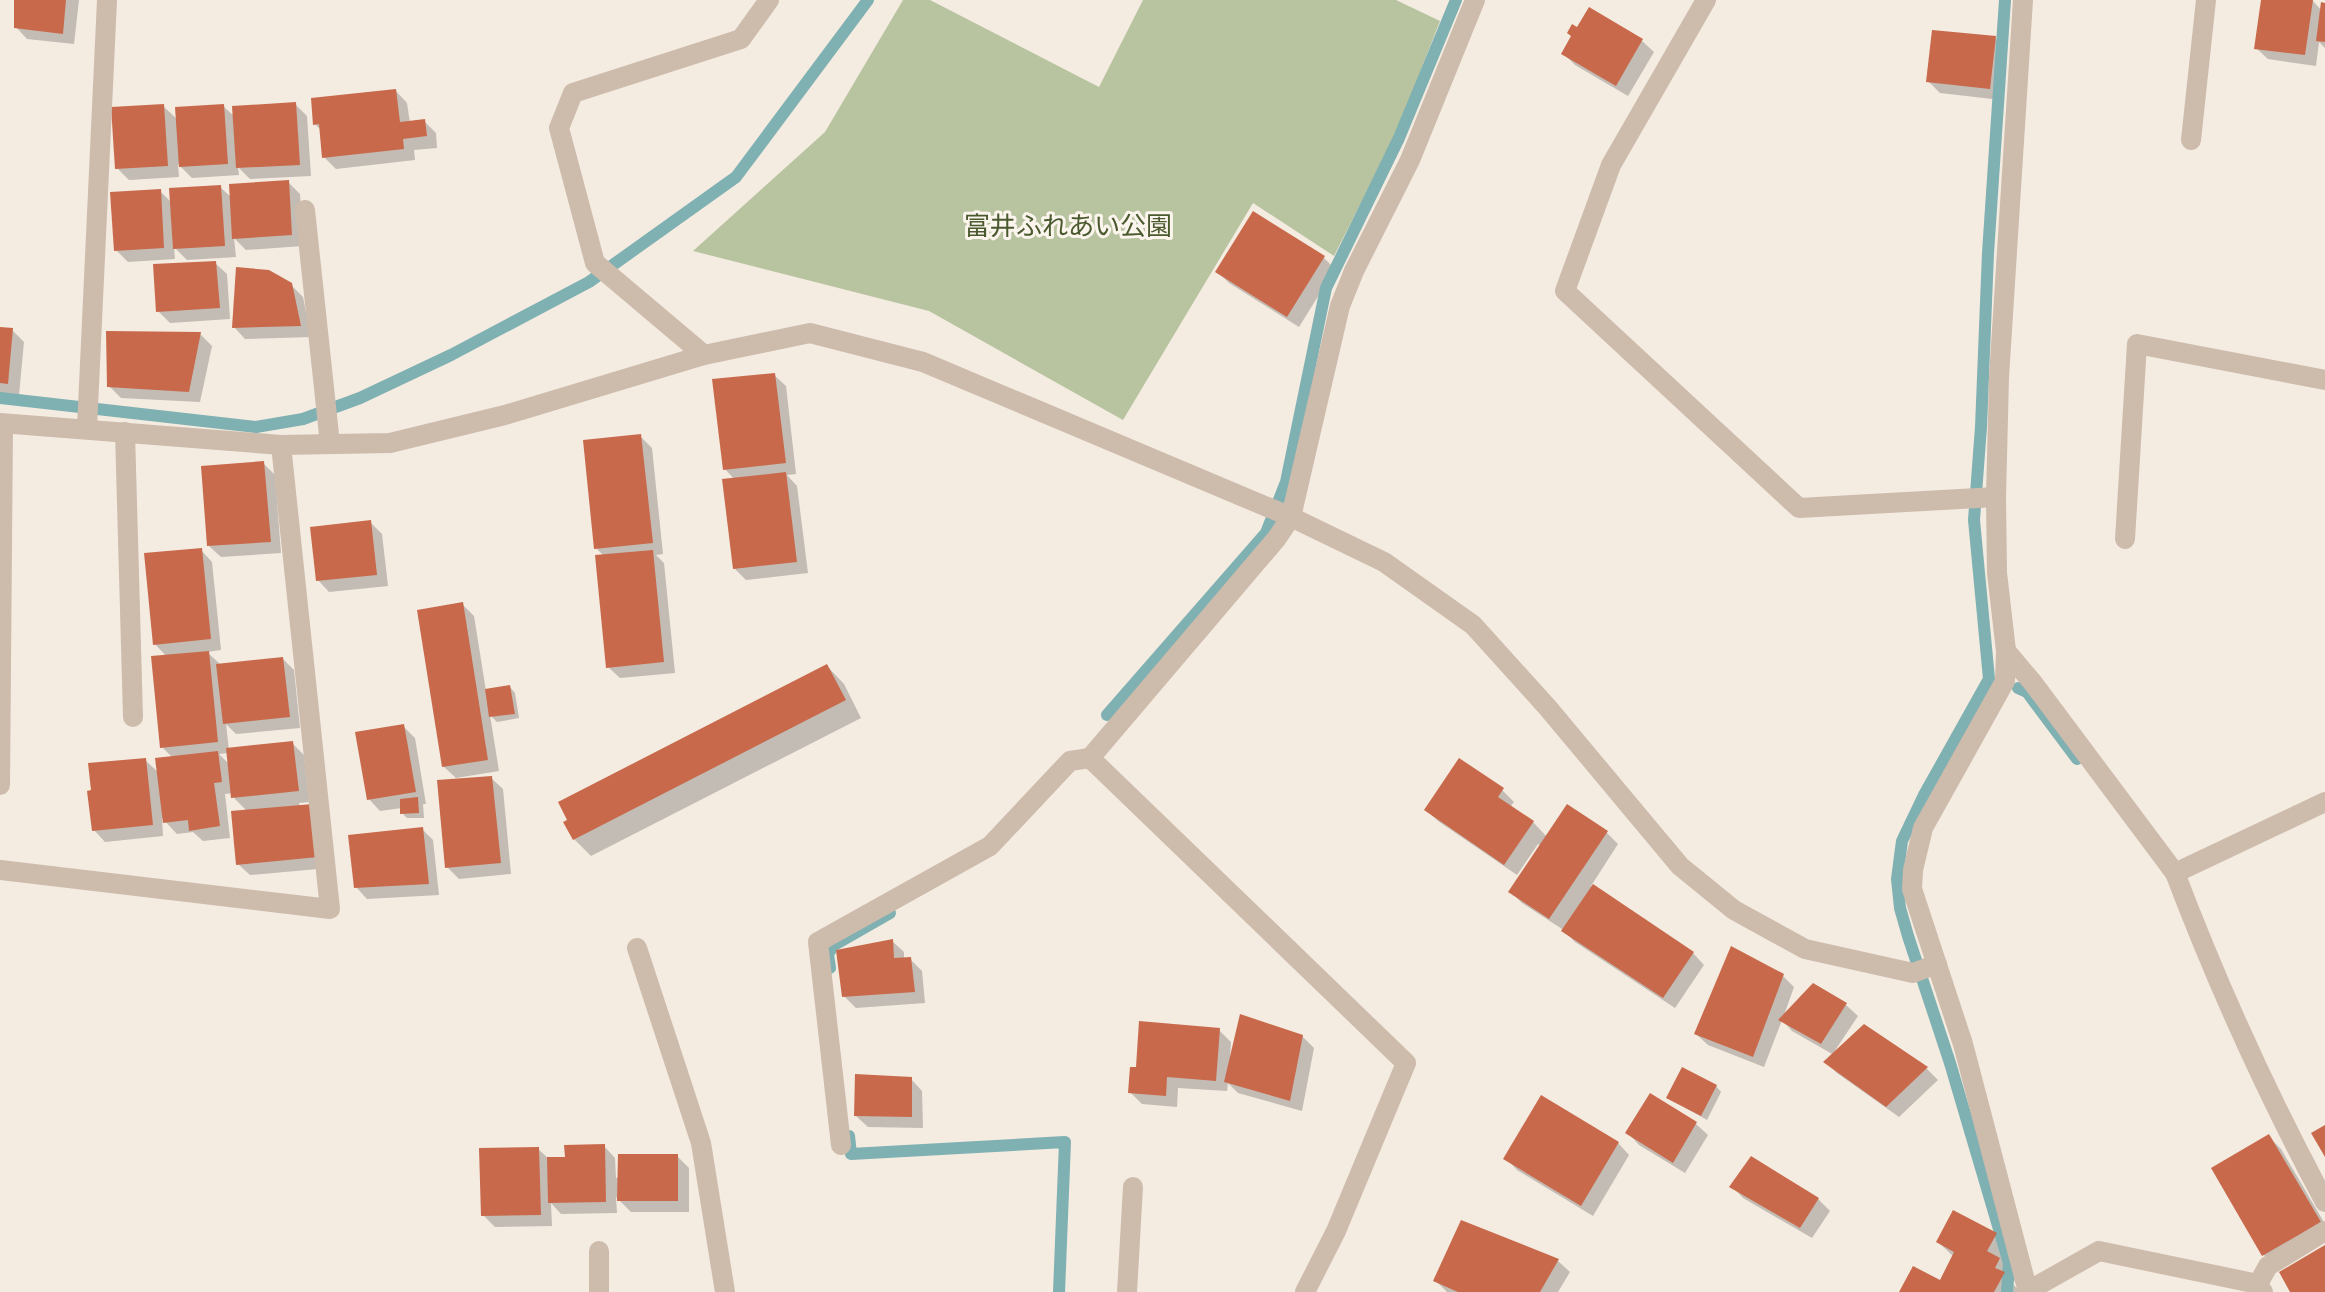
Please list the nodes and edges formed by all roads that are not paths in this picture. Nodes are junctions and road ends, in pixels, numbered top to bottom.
1 (107, 0) edge
2 (769, 0) edge
3 (1475, 0) edge
4 (1706, 0) edge
5 (2023, 0) edge
6 (2206, 0) edge
7 (2191, 140) dead end
8 (305, 210) dead end
9 (704, 355) junction
10 (2325, 380) edge
11 (1, 423) edge
12 (87, 427) junction
13 (125, 432) junction
14 (329, 442) junction
15 (281, 445) junction
16 (1983, 498) junction
17 (1279, 512) junction
18 (2125, 539) dead end
19 (2006, 651) junction
20 (133, 717) dead end
21 (1090, 758) junction
22 (0, 785) edge
23 (2325, 802) edge
24 (0, 870) edge
25 (2175, 873) junction
26 (637, 948) dead end
27 (1927, 968) junction
28 (841, 1145) dead end
29 (1133, 1187) dead end
30 (2325, 1202) edge
31 (2325, 1231) edge
32 (599, 1251) dead end
33 (2261, 1288) edge
34 (2028, 1291) edge
35 (599, 1292) edge
36 (725, 1292) edge
37 (1127, 1292) edge
38 (1305, 1292) edge

1 - 12 street
2 - 9 street
3 - 17 street
4 - 16 street
5 - 16 street
6 - 7 street
8 - 14 street
9 - 14 street
9 - 17 street
10 - 18 street
11 - 12 street
11 - 22 street
12 - 13 street
13 - 15 street
13 - 20 street
14 - 15 street
15 - 24 street
16 - 19 street
17 - 21 street
17 - 27 street
19 - 25 street
19 - 27 street
21 - 28 street
21 - 38 street
23 - 25 street
25 - 30 street
26 - 36 street
27 - 34 street
29 - 37 street
31 - 33 street
32 - 35 street
33 - 34 street

